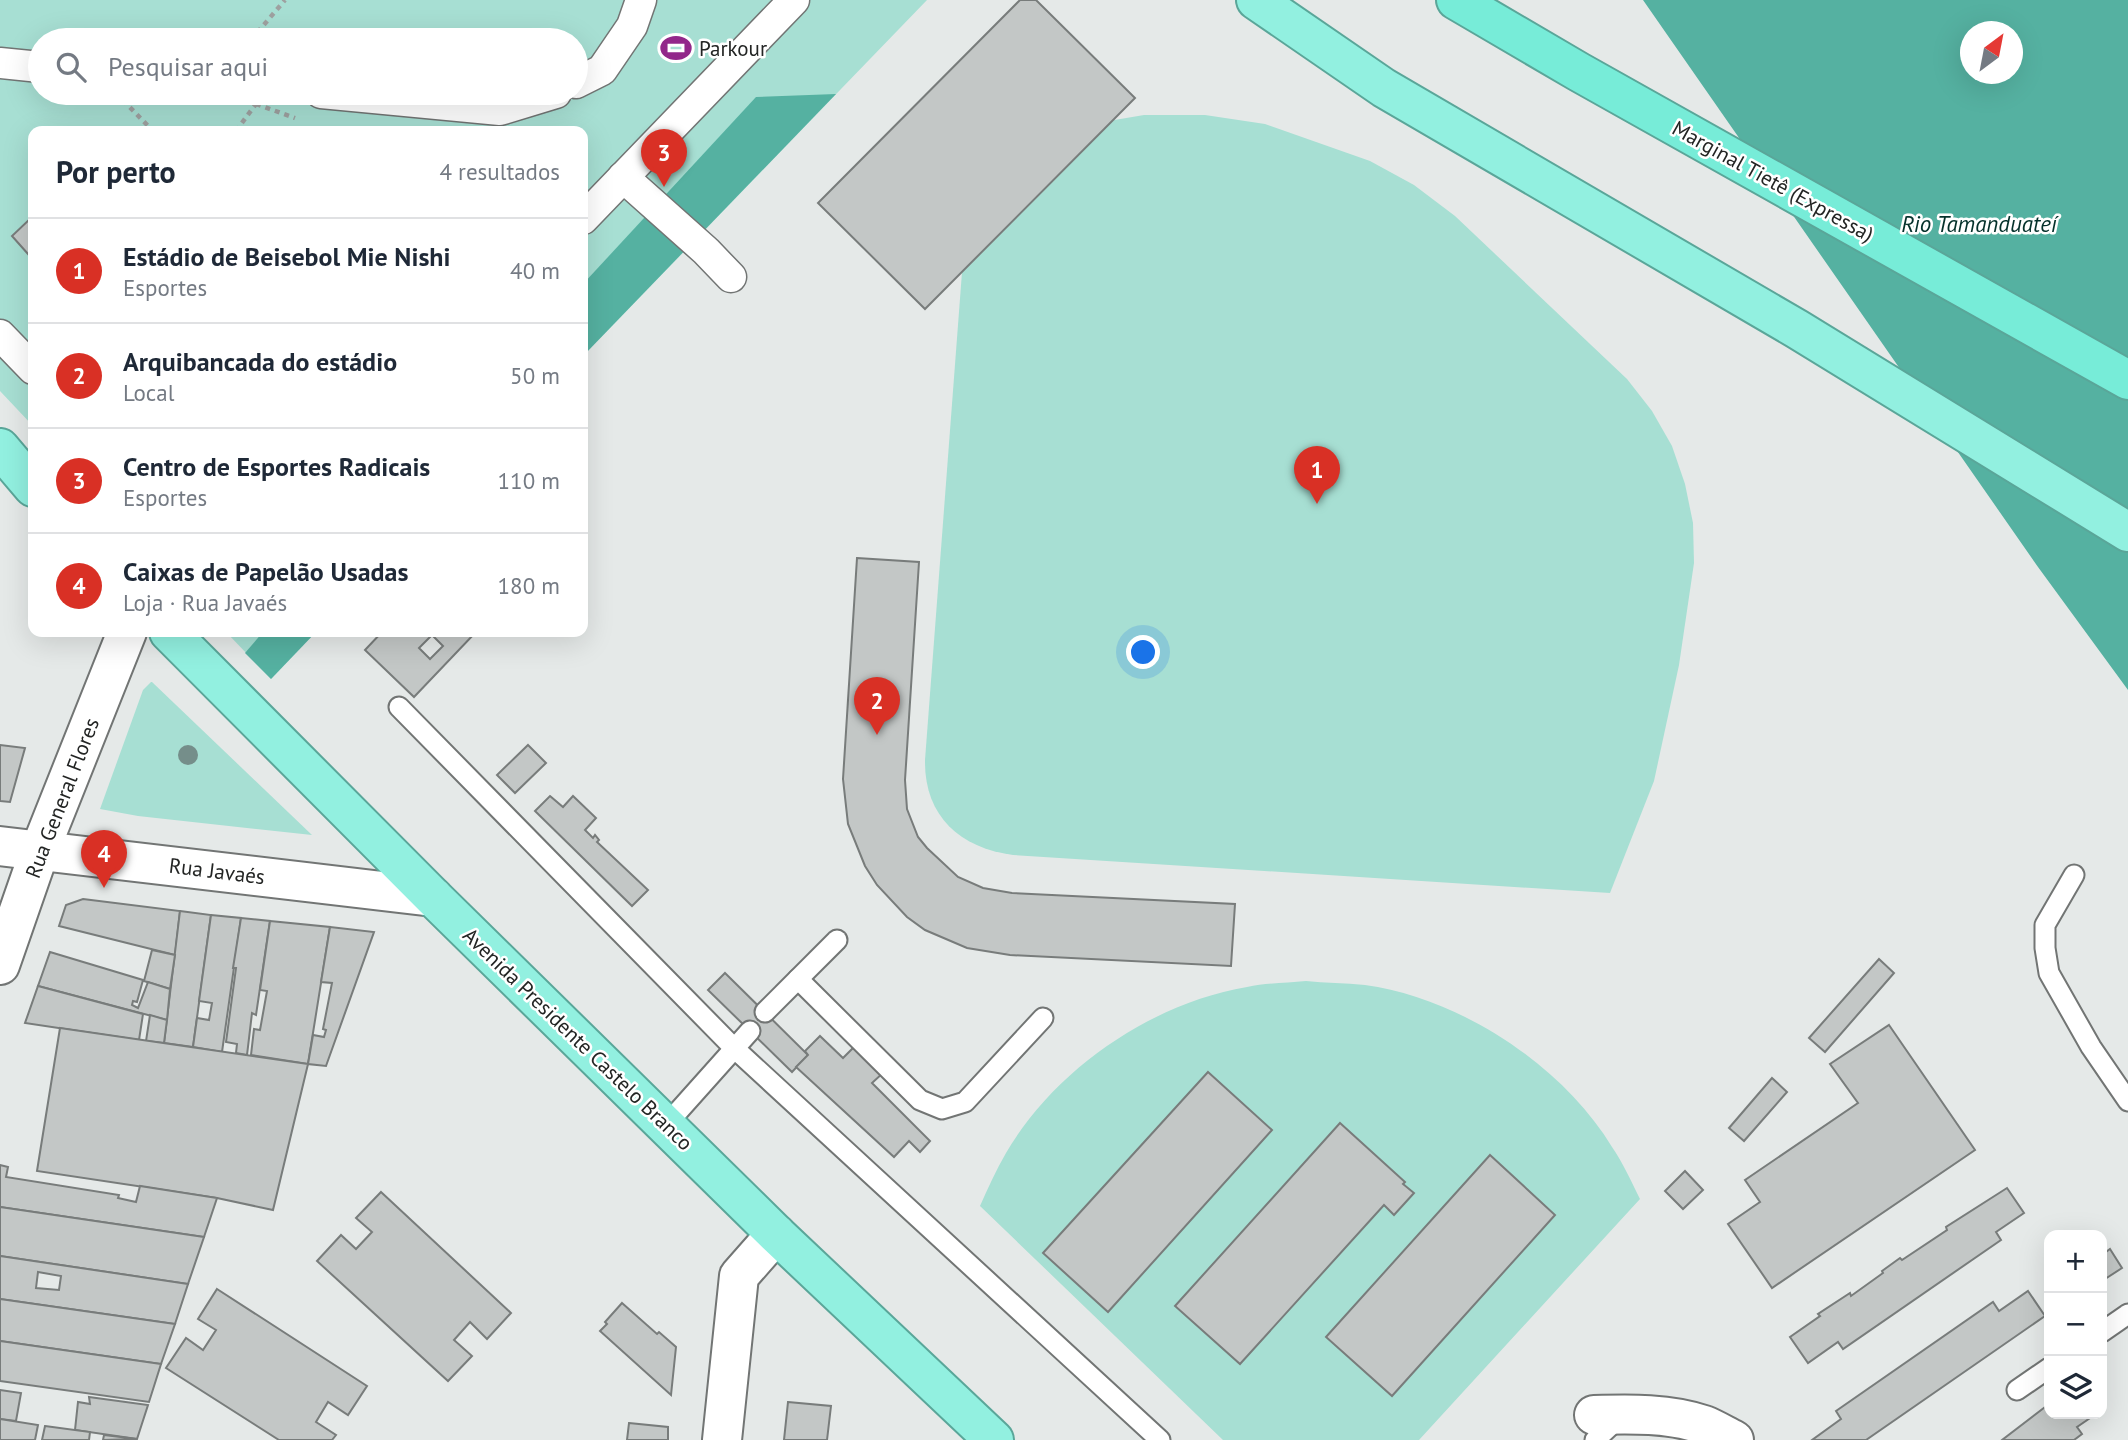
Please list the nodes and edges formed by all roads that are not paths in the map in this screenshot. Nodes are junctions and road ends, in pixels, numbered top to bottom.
1 (641, 0) edge
2 (794, 0) edge
3 (1256, 0) edge
4 (1456, 0) edge
5 (0, 63) edge
6 (28, 65) edge
7 (588, 77) edge
8 (447, 105) edge
9 (516, 105) edge
10 (623, 177) junction
11 (588, 214) edge
12 (731, 277) dead end
13 (0, 335) edge
14 (28, 364) edge
15 (2128, 380) edge
16 (0, 448) edge
17 (28, 481) edge
18 (2128, 532) edge
19 (125, 637) edge
20 (174, 637) edge
21 (399, 707) dead end
22 (0, 846) edge
23 (40, 850) junction
24 (2074, 875) dead end
25 (433, 897) junction
26 (837, 940) dead end
27 (0, 965) edge
28 (798, 979) junction
29 (765, 1012) dead end
30 (1044, 1018) dead end
31 (750, 1031) dead end
32 (734, 1048) junction
33 (2128, 1101) edge
34 (666, 1125) junction
35 (776, 1234) junction
36 (2128, 1314) edge
37 (2107, 1329) edge
38 (2044, 1371) edge
39 (2017, 1390) dead end
40 (1604, 1423) edge
41 (722, 1440) edge
42 (994, 1440) edge
43 (1160, 1440) edge
44 (1734, 1440) edge

1 - 7 street
2 - 10 street
3 - 18 highway
4 - 15 highway, Marginal Tietê (Expressa)
5 - 6 street
8 - 9 street
10 - 11 street
10 - 12 street
13 - 14 street
16 - 17 highway
19 - 23 street, Rua General Flores
20 - 25 highway, Avenida Presidente Castelo Branco
21 - 32 lane
22 - 23 street, Rua Javaés
23 - 25 street, Rua Javaés
23 - 27 street, Rua General Flores
24 - 33 lane
25 - 34 highway, Avenida Presidente Castelo Branco
26 - 28 lane
28 - 29 lane
28 - 30 lane
31 - 32 lane
32 - 34 lane
32 - 43 lane
34 - 35 highway, Avenida Presidente Castelo Branco
35 - 41 street
35 - 42 highway, Avenida Presidente Castelo Branco
36 - 37 lane
38 - 39 lane
40 - 44 street

